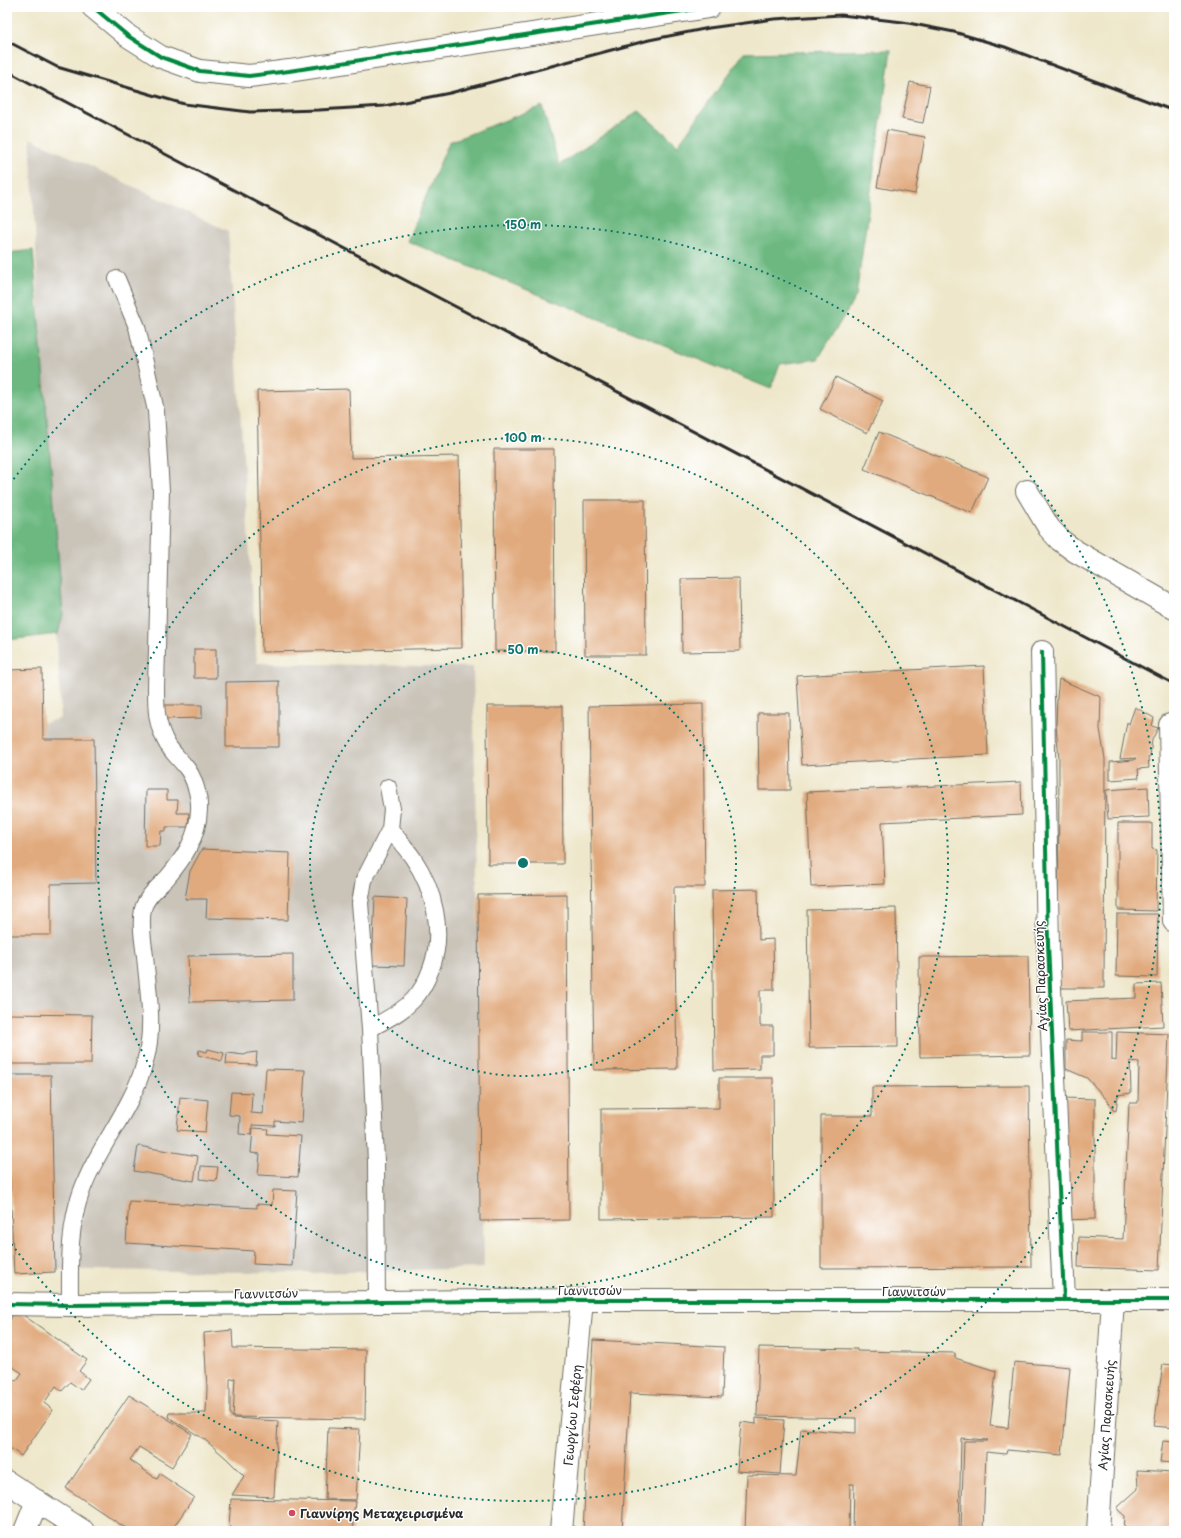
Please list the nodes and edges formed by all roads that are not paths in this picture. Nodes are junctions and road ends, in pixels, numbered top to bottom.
1 (93, 7) edge
2 (709, 7) edge
3 (117, 279) dead end
4 (1027, 491) dead end
5 (1174, 608) edge
6 (1042, 652) dead end
7 (1170, 725) dead end
8 (388, 787) dead end
9 (390, 829) junction
10 (1174, 921) edge
11 (370, 1029) junction
12 (1064, 1299) junction
13 (582, 1300) junction
14 (1113, 1300) junction
15 (1174, 1300) edge
16 (378, 1302) junction
17 (7, 1304) edge
18 (70, 1305) junction
19 (7, 1482) edge
20 (37, 1501) junction
21 (25, 1531) edge
22 (83, 1531) edge
23 (561, 1531) edge
24 (1098, 1531) edge

1 - 2 street
3 - 18 lane
4 - 5 street
6 - 12 street, Αγίας Παρασκευής
7 - 10 street
8 - 9 lane
9 - 11 lane
9 - 11 lane
11 - 16 lane
12 - 13 street, Γιαννιτσών
12 - 14 street, Γιαννιτσών
13 - 16 street, Γιαννιτσών
13 - 23 street, Γεωργίου Σεφέρη
14 - 15 street, Γιαννιτσών
14 - 24 street, Αγίας Παρασκευής
16 - 18 street, Γιαννιτσών
17 - 18 street, Γιαννιτσών
19 - 20 street
20 - 21 street
20 - 22 street

